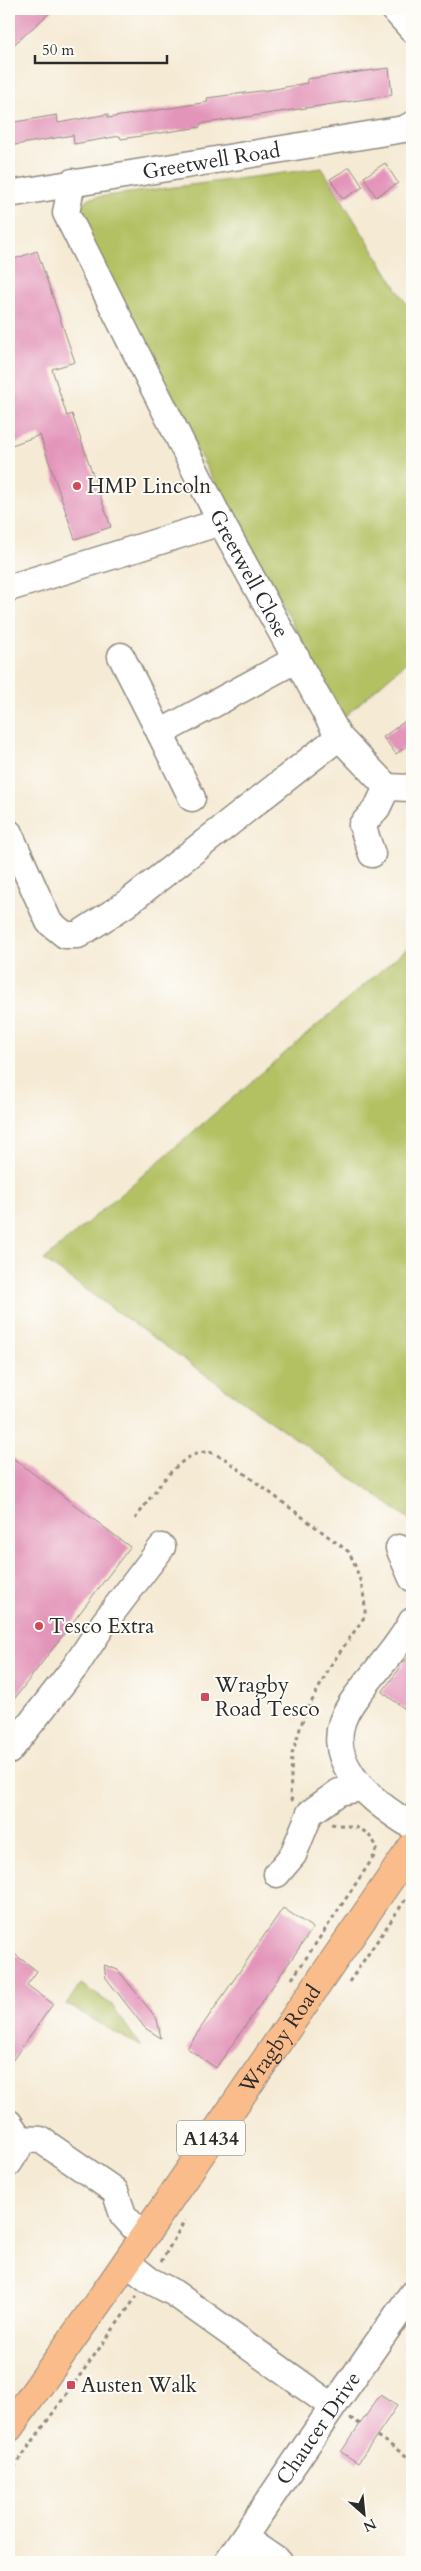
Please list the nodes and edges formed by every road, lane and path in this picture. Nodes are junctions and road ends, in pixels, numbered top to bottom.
1 (394, 9) edge
2 (412, 29) edge
3 (412, 125) edge
4 (72, 182) junction
5 (9, 194) edge
6 (221, 522) junction
7 (9, 588) edge
8 (122, 656) dead end
9 (297, 659) junction
10 (160, 733) junction
11 (339, 738) junction
12 (400, 787) edge
13 (192, 798) dead end
14 (9, 833) edge
15 (372, 854) dead end
16 (135, 1519) dead end
17 (162, 1547) dead end
18 (399, 1548) dead end
19 (412, 1578) edge
20 (412, 1621) edge
21 (9, 1750) edge
22 (362, 1788) junction
23 (310, 1813) junction
24 (412, 1826) edge
25 (370, 1834) dead end
26 (412, 1847) edge
27 (277, 1874) dead end
28 (412, 1890) edge
29 (345, 1987) dead end
30 (14, 2131) edge
31 (9, 2163) edge
32 (190, 2212) dead end
33 (143, 2238) junction
34 (162, 2260) dead end
35 (126, 2262) junction
36 (412, 2294) edge
37 (137, 2296) dead end
38 (332, 2406) junction
39 (9, 2428) edge
40 (377, 2436) dead end
41 (412, 2460) edge
42 (9, 2474) edge
43 (244, 2538) junction
44 (227, 2562) edge
45 (279, 2562) edge

1 - 2 street
3 - 4 street, Greetwell Road
4 - 5 street, Greetwell Road
4 - 6 street, Greetwell Close
6 - 7 street
6 - 9 street, Greetwell Close
8 - 10 street
9 - 10 street
9 - 11 street, Greetwell Close
10 - 13 street
11 - 12 street, Greetwell Close
11 - 14 street
12 - 15 street
16 - 23 path
17 - 21 street
18 - 19 street
20 - 22 street
22 - 23 street
22 - 24 street
23 - 25 path
23 - 27 street
26 - 33 main road, Wragby Road / A1434
28 - 29 path
30 - 31 street
30 - 33 street
32 - 34 path
33 - 35 main road, Wragby Road / A1434
35 - 38 street
35 - 39 main road, Wragby Road / A1434
36 - 38 street, Chaucer Drive
37 - 42 path
38 - 43 street, Chaucer Drive
40 - 41 path
43 - 44 street, Chaucer Drive
43 - 45 street

